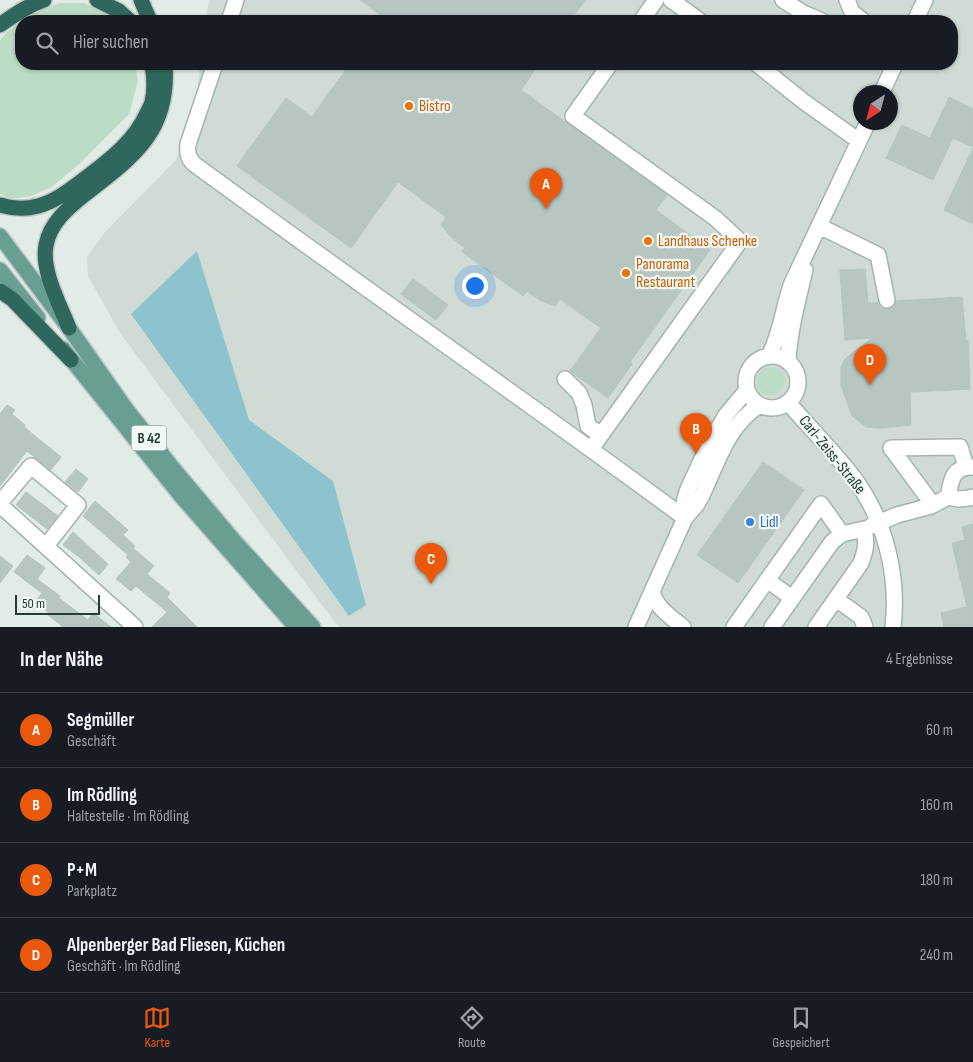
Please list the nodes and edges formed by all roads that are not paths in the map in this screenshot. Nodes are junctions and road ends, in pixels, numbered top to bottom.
1 (22, 0) edge
2 (44, 0) edge
3 (98, 0) edge
4 (141, 0) edge
5 (236, 0) edge
6 (656, 0) edge
7 (671, 0) edge
8 (925, 0) edge
9 (792, 2) edge
10 (123, 15) edge
11 (147, 15) edge
12 (231, 15) edge
13 (645, 15) edge
14 (692, 15) edge
15 (807, 15) edge
16 (918, 15) edge
17 (0, 25) edge
18 (153, 70) edge
19 (165, 70) edge
20 (213, 70) edge
21 (606, 70) edge
22 (764, 70) edge
23 (892, 70) edge
24 (885, 85) edge
25 (864, 130) edge
26 (859, 141) junction
27 (0, 205) edge
28 (819, 226) junction
29 (0, 236) edge
30 (810, 246) junction
31 (0, 270) edge
32 (0, 291) edge
33 (887, 300) dead end
34 (69, 328) junction
35 (769, 356) junction
36 (71, 360) junction
37 (788, 362) junction
38 (565, 379) dead end
39 (747, 390) junction
40 (788, 402) junction
41 (760, 405) junction
42 (601, 435) junction
43 (591, 449) junction
44 (969, 467) edge
45 (688, 489) junction
46 (653, 495) junction
47 (948, 497) junction
48 (973, 497) edge
49 (0, 504) edge
50 (931, 506) junction
51 (685, 518) junction
52 (879, 523) junction
53 (864, 529) junction
54 (842, 534) junction
55 (46, 546) junction
56 (767, 580) junction
57 (652, 591) junction
58 (792, 598) junction
59 (836, 599) junction
60 (135, 627) edge
61 (296, 627) edge
62 (313, 627) edge
63 (636, 627) edge
64 (683, 627) edge
65 (734, 627) edge
66 (772, 627) edge
67 (816, 627) edge
68 (865, 627) edge
69 (893, 627) edge

1 - 17 highway
2 - 17 highway
3 - 10 highway
4 - 11 highway
5 - 12 street
6 - 13 street
7 - 14 street
8 - 16 street
9 - 15 street
18 - 27 highway
19 - 34 highway
20 - 43 street
21 - 42 street
22 - 26 street
23 - 24 street
25 - 26 street
26 - 28 street
28 - 30 street
28 - 33 street
29 - 34 main road, B 42
30 - 35 street
30 - 37 street
31 - 36 main road, B 42
32 - 36 highway
34 - 62 main road, B 42
35 - 37 street
35 - 39 street
36 - 61 main road, B 42
37 - 40 street
38 - 42 street
39 - 41 street
39 - 45 street
40 - 41 street
40 - 52 street, Carl-Zeiss-Straße
41 - 51 street
42 - 43 street
43 - 46 street
44 - 47 street
44 - 50 street
45 - 46 street
45 - 51 street
46 - 51 street
47 - 48 street
47 - 50 street
49 - 55 street
49 - 55 street
50 - 52 street
51 - 57 street
52 - 53 street
52 - 69 street, Carl-Zeiss-Straße
53 - 54 street
53 - 59 street
54 - 56 street
54 - 58 street
55 - 60 street
56 - 58 street
56 - 65 street
57 - 63 street
57 - 64 street
58 - 66 street
59 - 67 street
59 - 68 street

